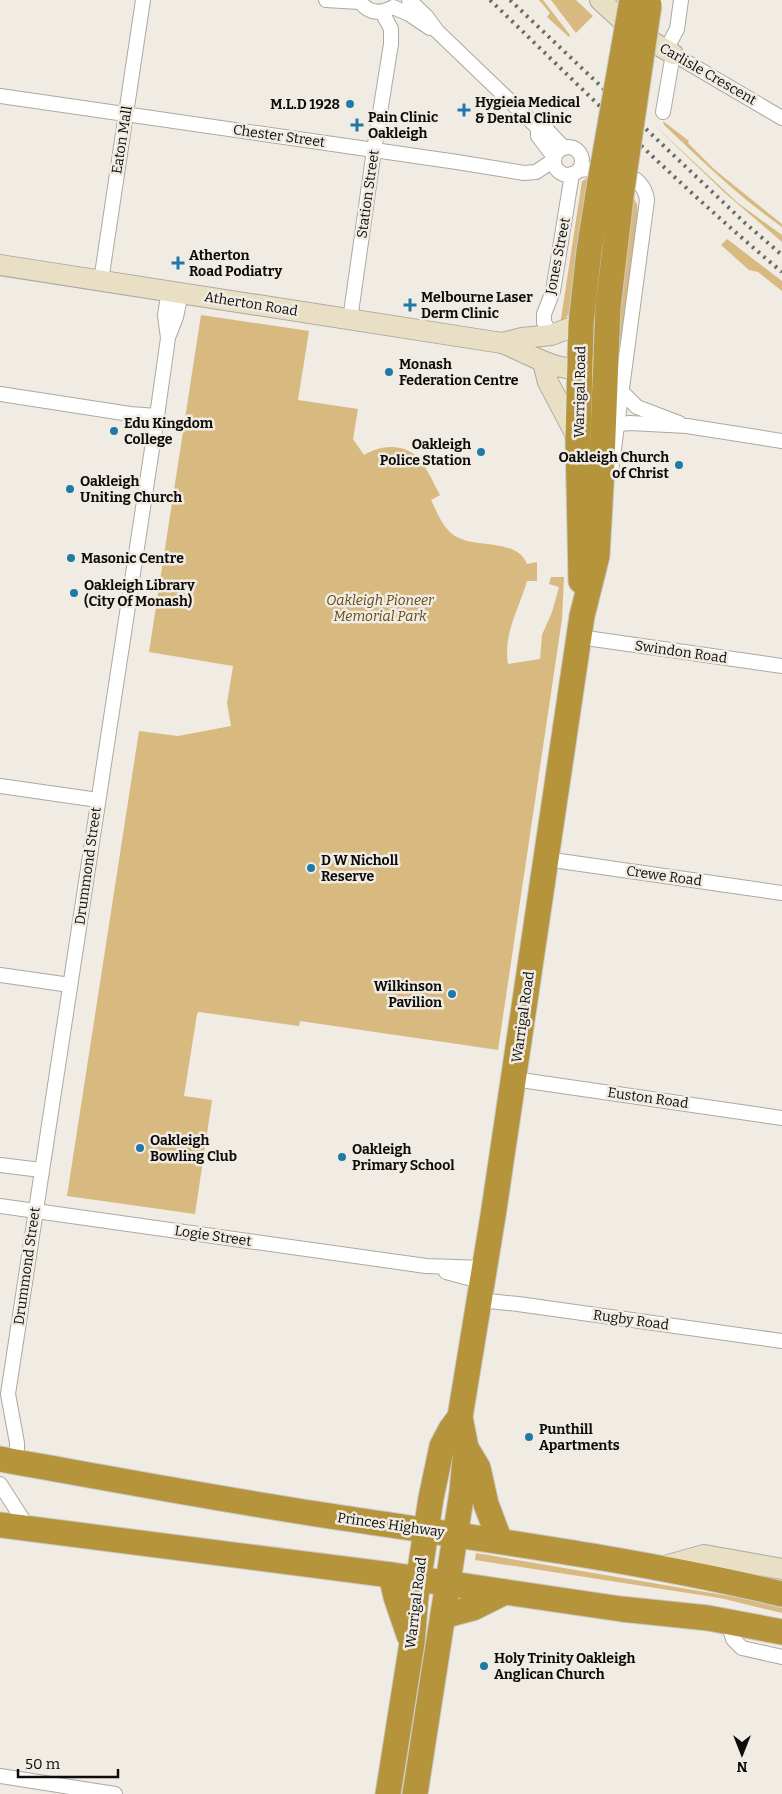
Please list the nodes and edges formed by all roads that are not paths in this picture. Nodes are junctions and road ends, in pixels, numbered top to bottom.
1 (143, 0) edge
2 (326, 0) edge
3 (409, 0) edge
4 (600, 0) edge
5 (681, 0) edge
6 (359, 1) edge
7 (644, 2) edge
8 (391, 6) edge
9 (437, 31) junction
10 (669, 52) junction
11 (0, 96) edge
12 (663, 112) dead end
13 (126, 114) junction
14 (782, 118) edge
15 (374, 150) junction
16 (558, 155) junction
17 (581, 155) junction
18 (597, 177) junction
19 (0, 266) edge
20 (101, 281) junction
21 (175, 292) junction
22 (350, 320) junction
23 (581, 324) junction
24 (551, 335) junction
25 (502, 343) junction
26 (543, 362) junction
27 (606, 362) junction
28 (580, 368) junction
29 (622, 392) junction
30 (0, 394) edge
31 (157, 416) junction
32 (619, 424) junction
33 (687, 426) junction
34 (578, 439) junction
35 (782, 440) edge
36 (601, 486) junction
37 (581, 627) junction
38 (782, 666) edge
39 (0, 786) edge
40 (98, 800) junction
41 (546, 859) junction
42 (782, 893) edge
43 (0, 975) edge
44 (70, 985) junction
45 (514, 1078) junction
46 (782, 1118) edge
47 (0, 1164) edge
48 (41, 1170) junction
49 (0, 1206) edge
50 (35, 1211) junction
51 (482, 1283) junction
52 (782, 1341) edge
53 (8, 1394) junction
54 (0, 1410) edge
55 (460, 1417) junction
56 (466, 1448) junction
57 (8, 1461) edge
58 (0, 1484) edge
59 (0, 1525) edge
60 (29, 1529) junction
61 (426, 1530) junction
62 (456, 1534) junction
63 (500, 1541) junction
64 (661, 1567) junction
65 (782, 1570) edge
66 (391, 1575) junction
67 (419, 1579) junction
68 (448, 1583) junction
69 (505, 1592) junction
70 (782, 1594) edge
71 (443, 1616) junction
72 (728, 1622) junction
73 (782, 1632) edge
74 (412, 1642) junction
75 (782, 1657) edge
76 (0, 1776) edge
77 (115, 1794) edge
78 (388, 1794) edge
79 (415, 1794) edge

1 - 13 street, Eaton Mall
2 - 6 street
3 - 9 street
4 - 10 street, Carlisle Crescent
5 - 10 street
6 - 8 street
7 - 18 highway, Warrigal Road, bridge
8 - 9 street
8 - 15 street, Station Street
9 - 16 street
10 - 12 street
10 - 14 street, Carlisle Crescent
11 - 13 street, Chester Street
13 - 15 street, Chester Street
13 - 20 street, Eaton Mall
15 - 16 street, Chester Street
15 - 22 street, Station Street
16 - 17 street, Warrigal Road
16 - 18 street
17 - 18 street, Jones Street
17 - 18 street, Warrigal Road
18 - 23 highway, Warrigal Road
18 - 24 street, Jones Street
18 - 27 highway, Warrigal Road
18 - 29 street, Warrigal Road
19 - 20 street, Atherton Road
20 - 21 street, Atherton Road
21 - 22 street, Atherton Road
21 - 31 street, Drummond Street
22 - 25 street, Atherton Road
23 - 24 street, Atherton Road
23 - 28 highway, Warrigal Road
24 - 25 street, Atherton Road
25 - 26 street, Atherton Road
26 - 28 street, Atherton Road
26 - 34 street
27 - 28 street, Atherton Road
27 - 36 highway, Warrigal Road
28 - 34 highway, Warrigal Road
29 - 32 street, Warrigal Road
29 - 33 street
30 - 31 street
31 - 40 street, Drummond Street
32 - 33 street
32 - 36 street, Warrigal Road
33 - 35 street
34 - 37 highway, Warrigal Road
36 - 37 highway, Warrigal Road
37 - 38 street, Swindon Road
37 - 41 highway, Warrigal Road
39 - 40 street
40 - 44 street, Drummond Street
41 - 42 street, Crewe Road
41 - 45 highway, Warrigal Road
43 - 44 street
44 - 48 street, Drummond Street
45 - 46 street, Euston Road
45 - 51 highway, Warrigal Road
47 - 48 street
48 - 50 street, Drummond Street
49 - 50 street, Logie Street
50 - 51 street, Logie Street
50 - 53 street, Drummond Street
51 - 52 street, Rugby Road
51 - 55 highway, Warrigal Road
53 - 54 street, Drummond Street
53 - 57 street, Drummond Street
55 - 56 highway, Warrigal Road
55 - 61 highway, Warrigal Road
56 - 62 highway, Warrigal Road
56 - 63 highway
57 - 61 highway, Princes Highway
58 - 60 street
59 - 60 highway
60 - 66 highway
61 - 62 highway, Princes Highway
61 - 67 highway, Warrigal Road
62 - 63 highway, Princes Highway
62 - 68 highway, Warrigal Road
63 - 64 highway, Princes Highway
64 - 65 street
64 - 70 highway, Princes Highway
66 - 67 highway
66 - 74 highway
67 - 68 highway
67 - 74 highway, Warrigal Road
68 - 69 highway
68 - 71 highway, Warrigal Road
69 - 71 highway
69 - 72 highway
71 - 79 highway, Warrigal Road
72 - 73 highway
72 - 75 street
74 - 78 highway, Warrigal Road
76 - 77 street

